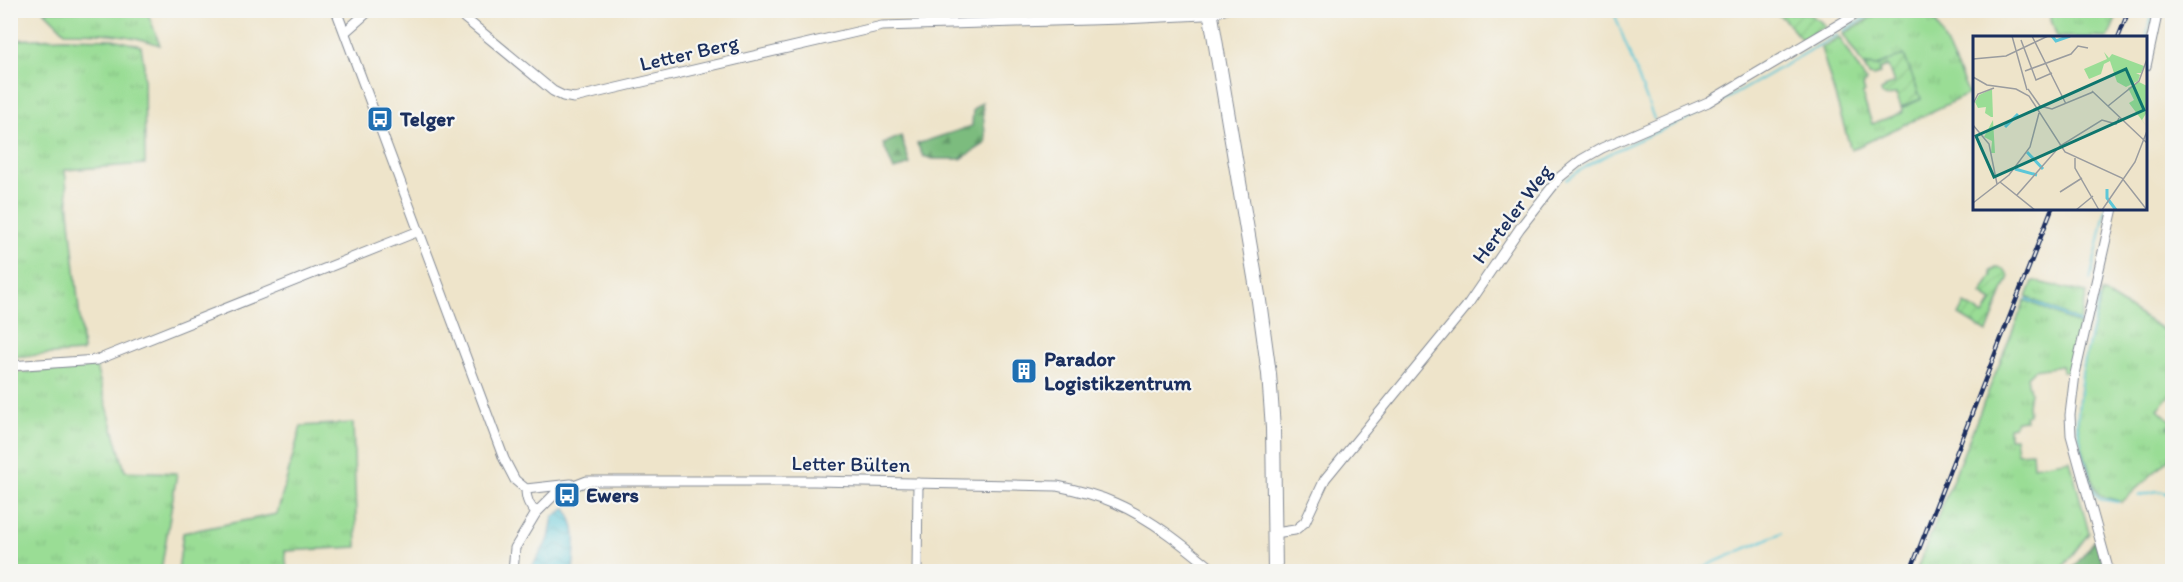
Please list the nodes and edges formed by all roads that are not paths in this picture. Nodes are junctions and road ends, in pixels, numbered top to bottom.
1 (336, 10) edge
2 (370, 10) edge
3 (455, 10) edge
4 (1863, 10) edge
5 (2158, 10) edge
6 (1215, 12) edge
7 (345, 32) junction
8 (2147, 57) edge
9 (2113, 210) edge
10 (419, 231) junction
11 (10, 366) edge
12 (580, 483) junction
13 (918, 483) junction
14 (526, 489) junction
15 (536, 513) junction
16 (1275, 533) junction
17 (513, 572) edge
18 (917, 572) edge
19 (1216, 572) edge
20 (1275, 572) edge
21 (2109, 572) edge

1 - 7 street
2 - 7 street
3 - 6 street, Letter Berg
4 - 16 street, Herteler Weg
5 - 8 street
6 - 16 main road
7 - 10 street
9 - 21 street
10 - 11 street
10 - 14 street
12 - 13 street, Letter Bülten
12 - 14 street
12 - 15 street, Letter Bülten
13 - 18 street
13 - 19 street, Letter Bülten
14 - 15 street
15 - 17 street, Letter Bülten
16 - 20 main road

